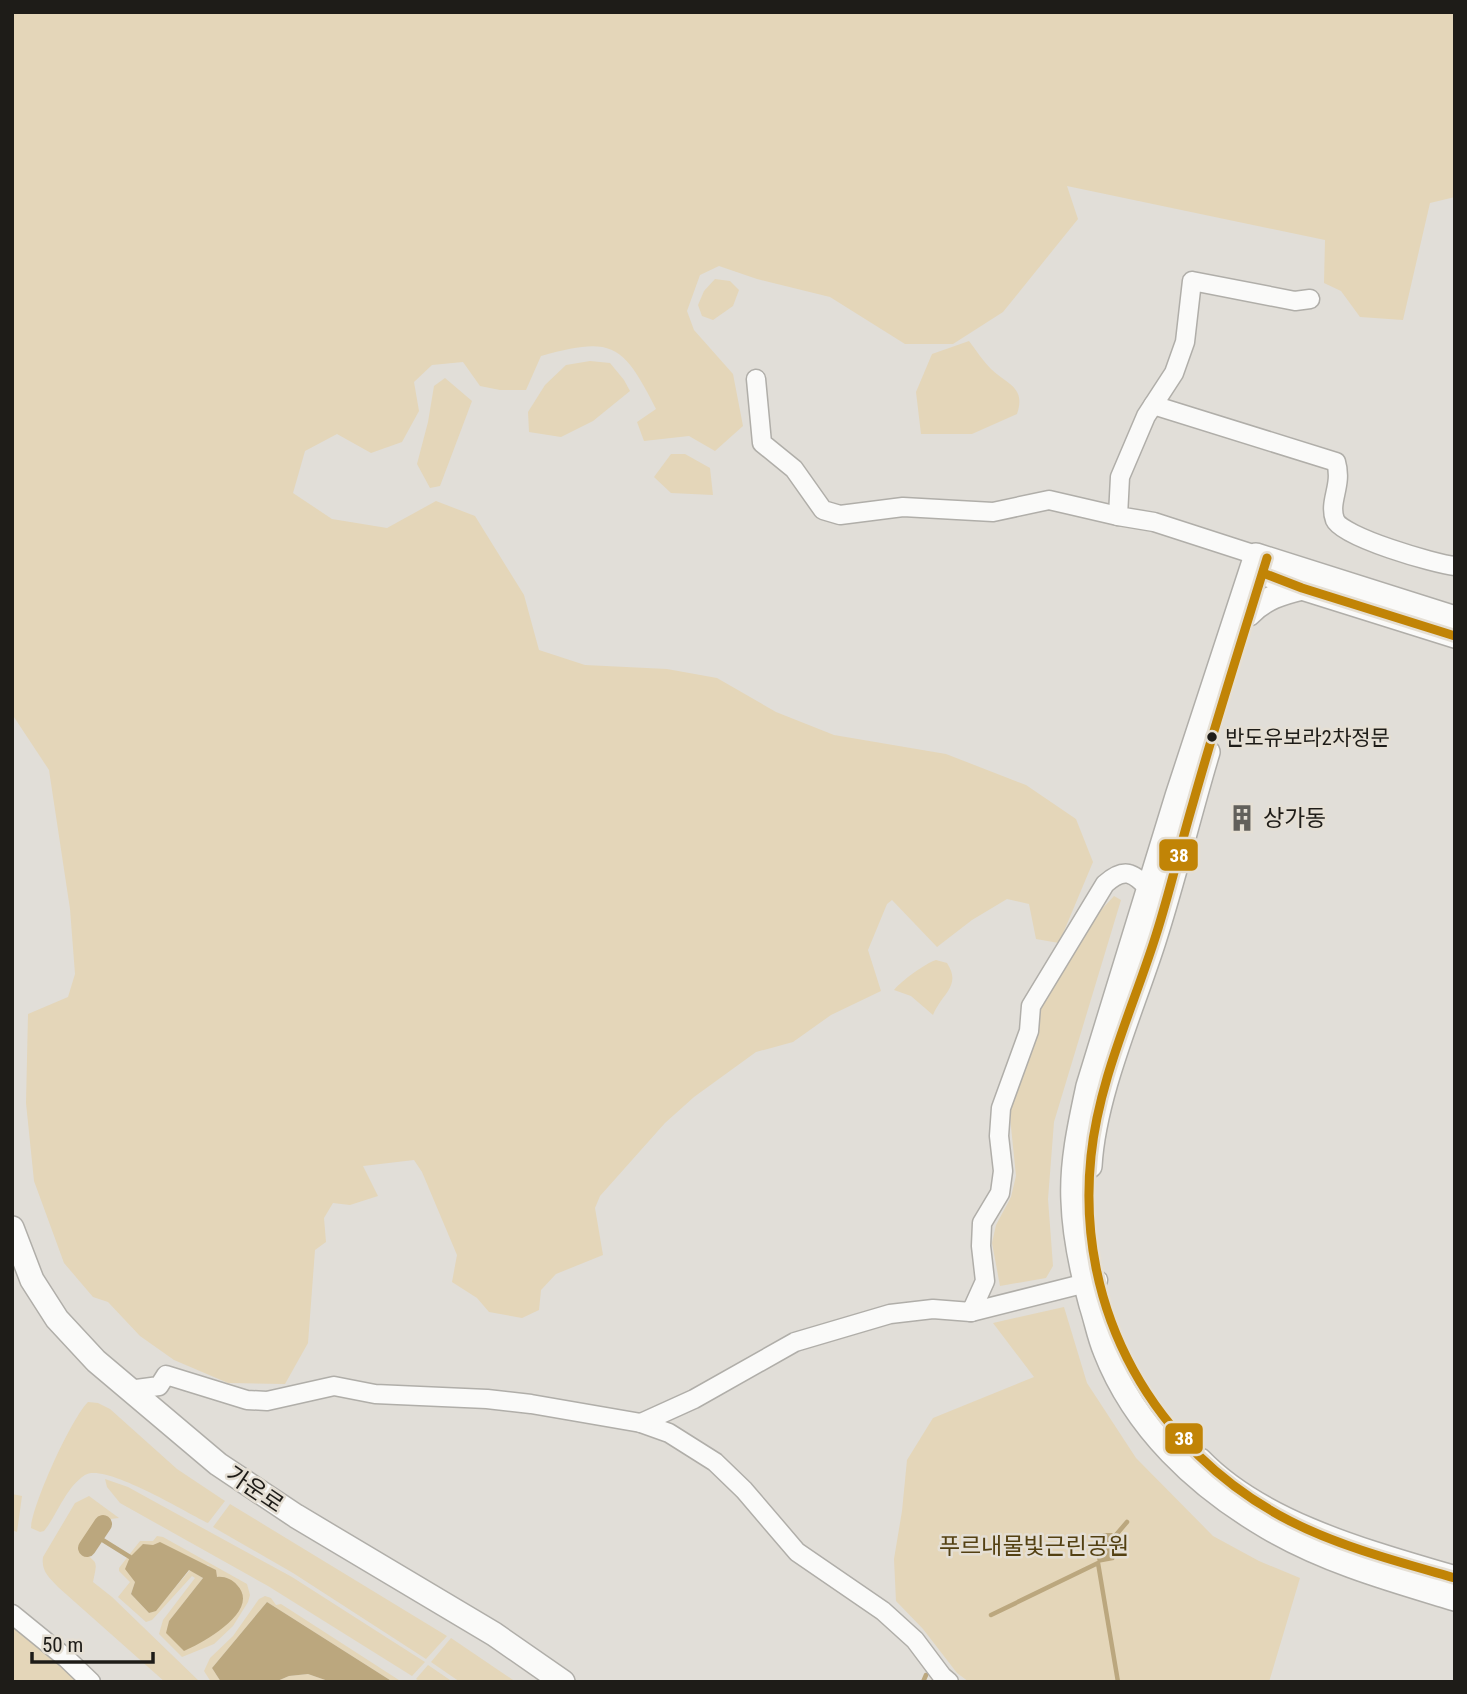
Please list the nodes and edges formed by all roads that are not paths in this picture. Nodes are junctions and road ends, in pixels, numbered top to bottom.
1 (1310, 299) dead end
2 (756, 379) dead end
3 (1153, 405) junction
4 (1126, 518) junction
5 (1260, 564) junction
6 (1455, 566) edge
7 (1302, 588) junction
8 (1250, 614) junction
9 (1455, 618) edge
10 (1455, 636) edge
11 (1149, 889) junction
12 (12, 1228) edge
13 (1091, 1282) junction
14 (971, 1312) junction
15 (130, 1390) junction
16 (641, 1423) junction
17 (1455, 1578) edge
18 (1455, 1599) edge
19 (12, 1615) edge
20 (91, 1682) edge
21 (563, 1682) edge
22 (949, 1682) edge

1 - 3 street
2 - 4 street
3 - 4 street
3 - 6 street
4 - 5 street
5 - 7 street
5 - 8 street
5 - 9 street
5 - 11 street
7 - 8 street
7 - 10 street
8 - 13 street
11 - 13 street
11 - 14 street
12 - 15 street, 가운로
13 - 14 street
13 - 17 street
13 - 18 street
14 - 16 street
15 - 16 street
15 - 21 street, 가운로
16 - 22 street
19 - 20 street

